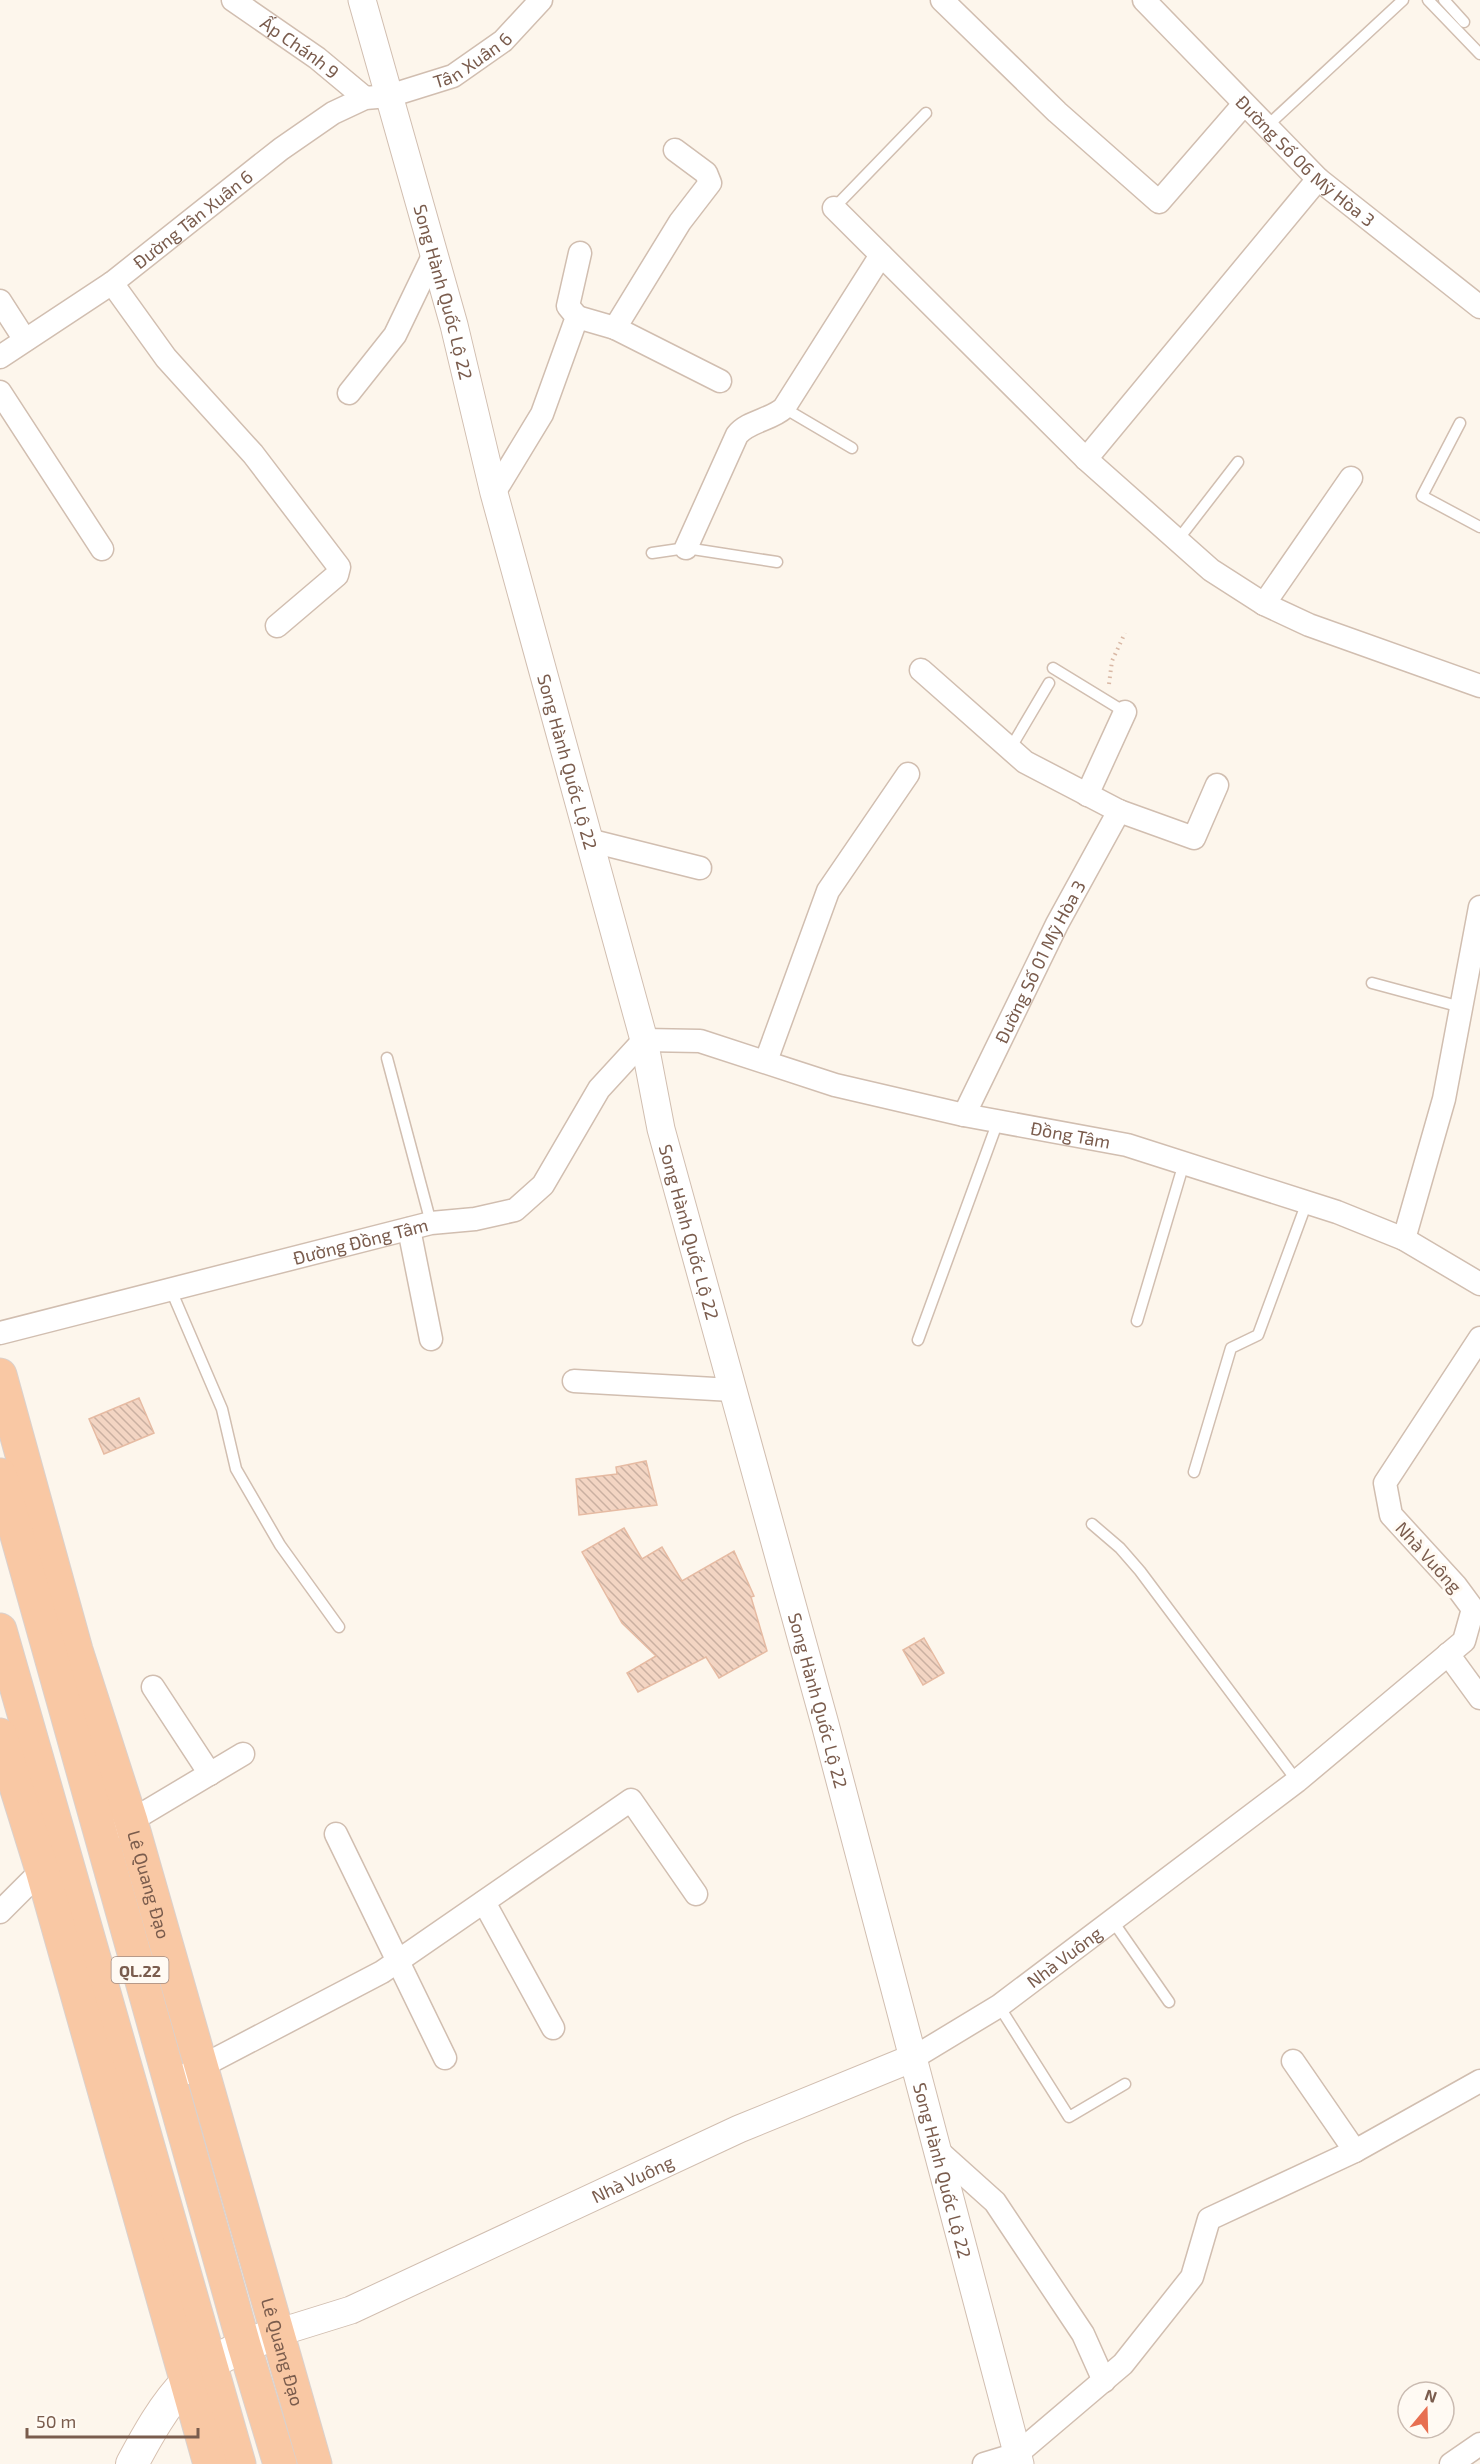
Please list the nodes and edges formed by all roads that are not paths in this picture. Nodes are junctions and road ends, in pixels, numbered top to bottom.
1 (233, 0) edge
2 (362, 0) edge
3 (541, 0) edge
4 (942, 0) edge
5 (1144, 0) edge
6 (1403, 0) edge
7 (1428, 0) edge
8 (1443, 0) edge
9 (1464, 22) dead end
10 (1480, 54) edge
11 (377, 97) junction
12 (1244, 104) junction
13 (926, 113) dead end
14 (1266, 126) junction
15 (675, 150) dead end
16 (1318, 178) junction
17 (834, 208) joint
18 (580, 253) dead end
19 (881, 255) junction
20 (433, 256) junction
21 (112, 283) junction
22 (0, 302) edge
23 (1480, 307) edge
24 (577, 317) junction
25 (615, 328) junction
26 (25, 340) junction
27 (0, 357) edge
28 (720, 381) dead end
29 (0, 392) edge
30 (349, 393) dead end
31 (784, 408) junction
32 (1460, 423) dead end
33 (852, 448) dead end
34 (1086, 459) junction
35 (1238, 462) dead end
36 (1351, 478) dead end
37 (494, 494) junction
38 (1480, 527) edge
39 (1177, 542) junction
40 (686, 548) junction
41 (102, 549) dead end
42 (652, 553) dead end
43 (777, 562) dead end
44 (1264, 604) junction
45 (277, 626) dead end
46 (1053, 668) dead end
47 (921, 670) dead end
48 (1049, 683) dead end
49 (1480, 686) edge
50 (1125, 712) joint
51 (1010, 750) junction
52 (908, 774) dead end
53 (1217, 785) dead end
54 (1087, 795) junction
55 (1119, 811) junction
56 (588, 840) junction
57 (700, 868) dead end
58 (1479, 913) edge
59 (1475, 961) edge
60 (1372, 983) dead end
61 (1461, 1007) junction
62 (644, 1040) junction
63 (387, 1058) dead end
64 (766, 1061) junction
65 (964, 1115) junction
66 (998, 1121) junction
67 (1184, 1163) junction
68 (1307, 1202) junction
69 (431, 1223) junction
70 (409, 1229) junction
71 (1404, 1239) junction
72 (1480, 1284) edge
73 (171, 1290) junction
74 (1137, 1321) dead end
75 (0, 1334) edge
76 (1480, 1338) edge
77 (431, 1339) dead end
78 (918, 1340) dead end
79 (0, 1375) edge
80 (574, 1381) dead end
81 (732, 1390) junction
82 (1194, 1472) dead end
83 (0, 1475) edge
84 (1092, 1524) dead end
85 (339, 1628) dead end
86 (0, 1630) edge
87 (1448, 1654) junction
88 (153, 1687) dead end
89 (1480, 1698) edge
90 (0, 1735) edge
91 (243, 1754) dead end
92 (210, 1774) junction
93 (1297, 1781) junction
94 (131, 1821) junction
95 (336, 1834) dead end
96 (103, 1838) junction
97 (42, 1870) junction
98 (696, 1894) dead end
99 (484, 1902) junction
100 (0, 1912) edge
101 (1112, 1920) junction
102 (397, 1962) junction
103 (1168, 2002) dead end
104 (999, 2006) junction
105 (553, 2028) dead end
106 (445, 2058) dead end
107 (913, 2058) junction
108 (1293, 2061) dead end
109 (201, 2067) junction
110 (1480, 2081) edge
111 (172, 2082) junction
112 (1125, 2084) dead end
113 (936, 2149) junction
114 (1355, 2151) junction
115 (277, 2333) junction
116 (244, 2345) junction
117 (198, 2374) junction
118 (1104, 2381) junction
119 (1480, 2444) edge
120 (1019, 2459) edge
121 (132, 2464) edge
122 (209, 2464) edge
123 (239, 2464) edge
124 (280, 2464) edge
125 (315, 2464) edge
126 (984, 2464) edge
127 (1451, 2464) edge

1 - 11 street, Ấp Chánh 9
2 - 11 street, Song Hành Quốc Lộ 22
3 - 11 street, Tân Xuân 6
4 - 12 street
5 - 12 street, Đường Số 06 Mỹ Hòa 3
6 - 14 lane
7 - 10 lane
8 - 9 lane
11 - 20 street, Song Hành Quốc Lộ 22
11 - 21 street, Đường Tân Xuân 6
12 - 14 street, Đường Số 06 Mỹ Hòa 3
13 - 17 lane
14 - 16 street, Đường Số 06 Mỹ Hòa 3
15 - 25 street
16 - 23 street, Đường Số 06 Mỹ Hòa 3
16 - 34 street
17 - 19 street
18 - 24 street
19 - 31 street
19 - 34 street
20 - 30 street
20 - 37 street, Song Hành Quốc Lộ 22
21 - 26 street, Đường Tân Xuân 6
21 - 45 street
22 - 26 street
24 - 25 street
24 - 37 street
25 - 28 street
26 - 27 street, Đường Tân Xuân 6
29 - 41 street
31 - 33 lane
31 - 40 street
32 - 38 lane
34 - 39 street
35 - 39 lane
36 - 44 street
37 - 56 street, Song Hành Quốc Lộ 22
39 - 44 street
40 - 42 lane
40 - 43 lane
44 - 49 street
46 - 50 lane
47 - 51 street
48 - 51 lane
50 - 54 street
51 - 54 street
52 - 64 street
53 - 55 street
54 - 55 street
55 - 65 street, Đường Số 01 Mỹ Hòa 3
56 - 57 street
56 - 62 street, Song Hành Quốc Lộ 22
58 - 59 street
59 - 61 street
60 - 61 lane
61 - 71 street
62 - 64 street, Đồng Tâm
62 - 69 street, Đường Đồng Tâm
62 - 81 street, Song Hành Quốc Lộ 22
63 - 69 lane
64 - 65 street, Đồng Tâm
65 - 66 street, Đồng Tâm
66 - 67 street, Đồng Tâm
66 - 78 lane
67 - 68 street, Đồng Tâm
67 - 74 lane
68 - 71 street, Đồng Tâm
68 - 82 lane
69 - 70 street, Đường Đồng Tâm
70 - 73 street, Đường Đồng Tâm
70 - 77 street
71 - 72 street, Đồng Tâm
73 - 75 street, Đường Đồng Tâm
73 - 85 lane
76 - 87 street, Nhà Vuông
79 - 94 highway, Lê Quang Đạo / QL.22
80 - 81 street
81 - 107 street, Song Hành Quốc Lộ 22
83 - 96 highway, Lê Quang Đạo / QL.22
84 - 93 lane
86 - 117 highway, QL.22
87 - 89 street
87 - 93 street, Nhà Vuông
88 - 92 street
90 - 97 highway, QL.22
91 - 92 street
92 - 94 street
93 - 101 street, Nhà Vuông
94 - 96 street
94 - 109 highway, Lê Quang Đạo / QL.22
95 - 102 street
96 - 111 highway, Lê Quang Đạo / QL.22
97 - 100 street
97 - 117 highway, QL.22
98 - 99 street
99 - 102 street
99 - 105 street
101 - 103 lane
101 - 104 street, Nhà Vuông
102 - 106 street
102 - 109 street
104 - 107 street, Nhà Vuông
104 - 112 lane
107 - 113 street, Song Hành Quốc Lộ 22
107 - 115 street, Nhà Vuông
108 - 114 street
109 - 111 street
109 - 115 highway, Lê Quang Đạo / QL.22
110 - 114 street
111 - 116 highway, Lê Quang Đạo / QL.22
113 - 118 street
113 - 120 street, Song Hành Quốc Lộ 22
114 - 118 street
115 - 116 main road
115 - 125 highway, Lê Quang Đạo / QL.22
116 - 117 main road
116 - 124 highway, Lê Quang Đạo / QL.22
117 - 121 main road
117 - 122 highway, QL.22
117 - 123 highway, QL.22
118 - 120 street
119 - 127 street
120 - 126 street

